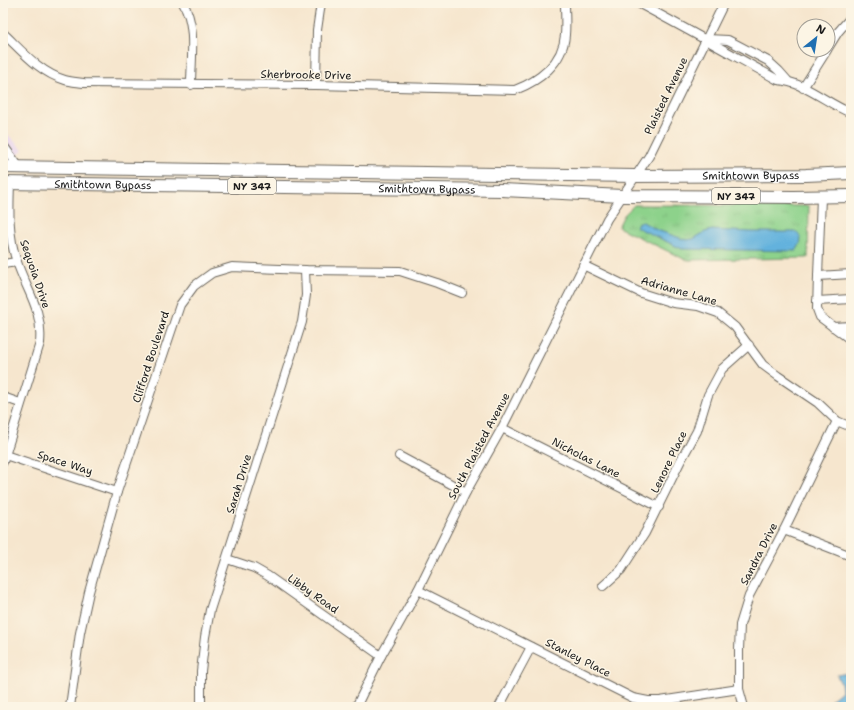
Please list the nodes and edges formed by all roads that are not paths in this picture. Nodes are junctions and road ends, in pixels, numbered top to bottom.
1 (183, 3) edge
2 (321, 3) edge
3 (565, 3) edge
4 (638, 3) edge
5 (724, 3) edge
6 (851, 17) edge
7 (3, 33) edge
8 (836, 35) edge
9 (707, 39) junction
10 (744, 48) junction
11 (739, 58) junction
12 (821, 58) edge
13 (787, 80) junction
14 (191, 85) junction
15 (316, 86) junction
16 (803, 88) junction
17 (851, 113) edge
18 (3, 145) edge
19 (3, 167) edge
20 (19, 167) junction
21 (851, 173) edge
22 (635, 176) junction
23 (7, 183) edge
24 (622, 196) junction
25 (851, 196) edge
26 (821, 197) junction
27 (17, 262) junction
28 (3, 264) edge
29 (583, 265) junction
30 (306, 270) junction
31 (851, 274) edge
32 (818, 276) junction
33 (462, 293) dead end
34 (851, 299) edge
35 (817, 301) junction
36 (851, 326) edge
37 (833, 327) junction
38 (851, 340) edge
39 (749, 345) junction
40 (3, 398) edge
41 (20, 403) junction
42 (837, 421) junction
43 (851, 426) edge
44 (502, 428) junction
45 (399, 456) dead end
46 (4, 459) edge
47 (117, 492) junction
48 (466, 492) junction
49 (659, 507) junction
50 (784, 530) junction
51 (851, 556) edge
52 (227, 559) junction
53 (603, 586) dead end
54 (418, 590) junction
55 (531, 647) junction
56 (381, 656) junction
57 (739, 689) junction
58 (70, 707) edge
59 (201, 707) edge
60 (356, 707) edge
61 (499, 707) edge
62 (744, 707) edge

1 - 14 street
2 - 15 street
3 - 15 street, Sherbrooke Drive
4 - 9 street
5 - 9 street, Plaisted Avenue
6 - 8 street
7 - 14 street, Sherbrooke Drive
9 - 10 street
9 - 11 street
9 - 22 street, Plaisted Avenue
10 - 11 street
10 - 13 street
11 - 13 street
12 - 16 street
13 - 16 street
14 - 15 street, Sherbrooke Drive
16 - 17 street
18 - 20 street
19 - 20 highway, Smithtown Bypass / NY 347
20 - 22 highway, Smithtown Bypass / NY 347
21 - 22 highway, Smithtown Bypass / NY 347
22 - 24 street, Plaisted Avenue
23 - 24 highway, Smithtown Bypass / NY 347
23 - 27 street, Sequoia Drive
24 - 26 highway, Smithtown Bypass / NY 347
24 - 29 street, South Plaisted Avenue
25 - 26 highway, Smithtown Bypass / NY 347
26 - 32 street
27 - 28 street
27 - 41 street, Sequoia Drive
29 - 39 street, Adrianne Lane
29 - 44 street, South Plaisted Avenue
30 - 33 street, Clifford Boulevard
30 - 47 street, Clifford Boulevard
30 - 52 street, Sarah Drive
31 - 32 street
32 - 35 street
34 - 35 street
35 - 37 street
36 - 37 street
37 - 38 street
39 - 42 street, Adrianne Lane
39 - 49 street, Lenore Place
40 - 41 street
41 - 46 street, Sequoia Drive
42 - 43 street, Adrianne Lane
42 - 50 street, Sandra Drive
44 - 48 street, South Plaisted Avenue
44 - 49 street, Nicholas Lane
45 - 48 street
46 - 47 street, Space Way
47 - 58 street, Clifford Boulevard
48 - 54 street, South Plaisted Avenue
49 - 53 street, Lenore Place
50 - 51 street
50 - 57 street, Sandra Drive
52 - 56 street, Libby Road
52 - 59 street, Sarah Drive
54 - 55 street, Stanley Place
54 - 56 street, South Plaisted Avenue
55 - 57 street, Stanley Place
55 - 61 street
56 - 60 street, South Plaisted Avenue
57 - 62 street, Sandra Drive

